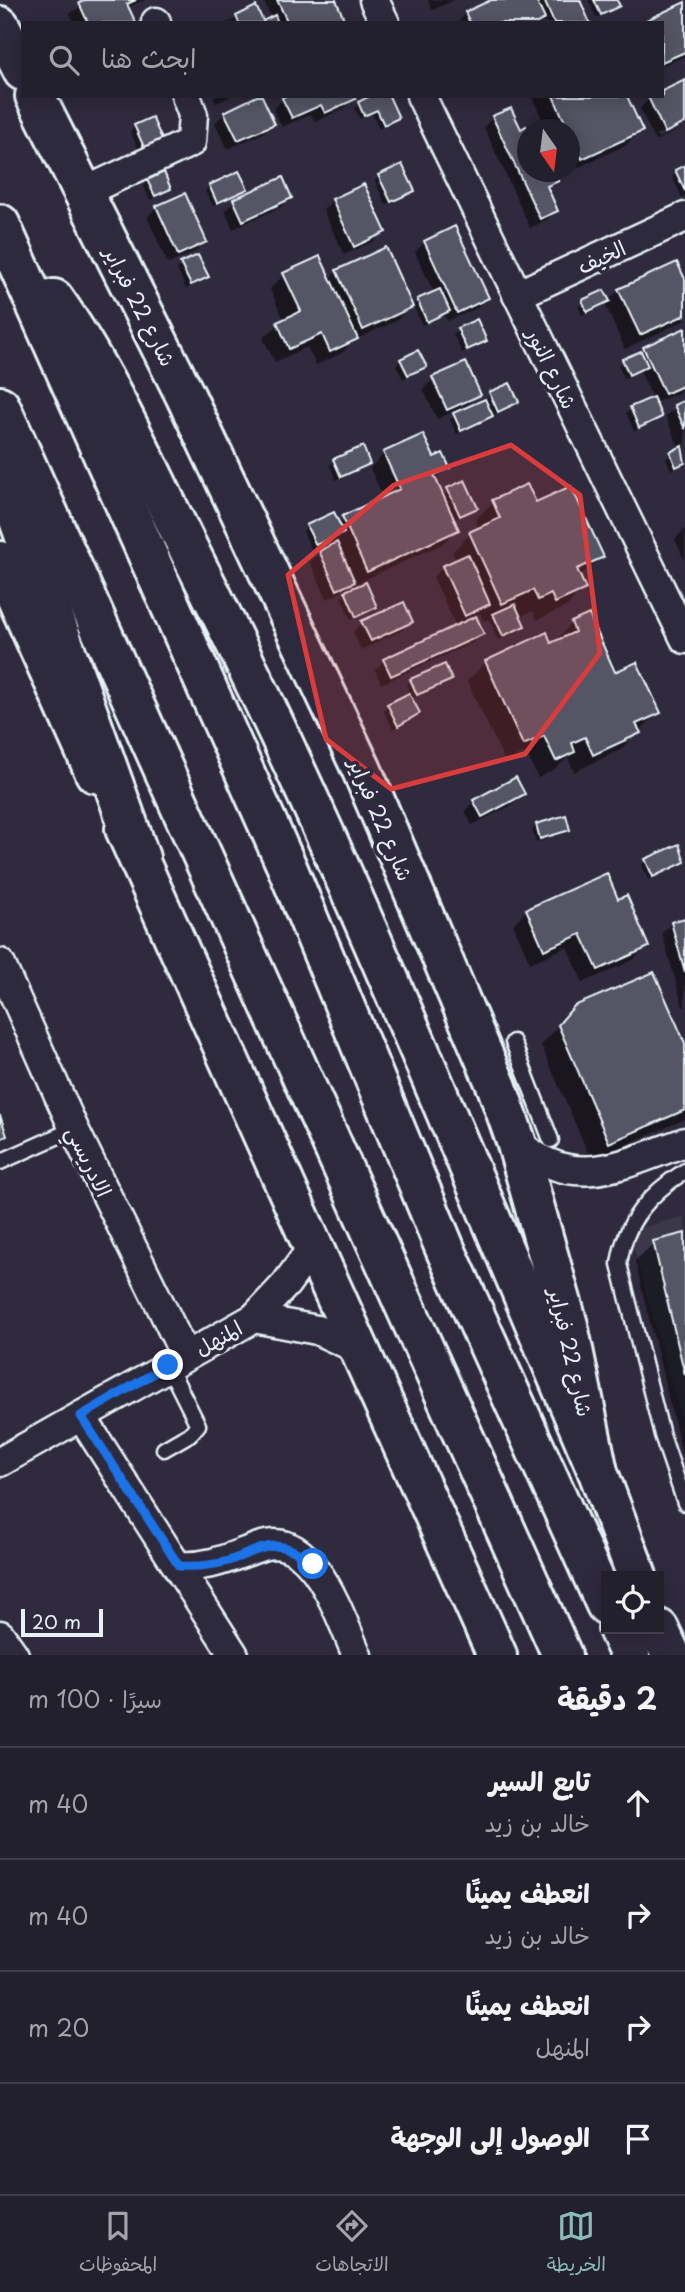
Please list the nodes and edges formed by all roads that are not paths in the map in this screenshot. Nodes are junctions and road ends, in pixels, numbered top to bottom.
1 (374, 0) edge
2 (384, 21) edge
3 (0, 26) edge
4 (21, 67) edge
5 (36, 98) edge
6 (187, 98) edge
7 (422, 98) edge
8 (84, 192) junction
9 (685, 218) edge
10 (5, 235) edge
11 (517, 295) junction
12 (0, 406) edge
13 (0, 467) edge
14 (0, 561) edge
15 (685, 639) edge
16 (140, 858) junction
17 (0, 963) edge
18 (9, 1009) edge
19 (513, 1042) dead end
20 (527, 1122) junction
21 (74, 1129) junction
22 (685, 1142) edge
23 (0, 1162) edge
24 (685, 1171) edge
25 (313, 1247) junction
26 (254, 1318) junction
27 (356, 1348) junction
28 (177, 1360) junction
29 (81, 1416) junction
30 (164, 1449) dead end
31 (0, 1462) edge
32 (598, 1472) junction
33 (685, 1503) edge
34 (179, 1566) junction
35 (635, 1571) edge
36 (601, 1594) edge
37 (0, 1634) edge
38 (620, 1634) edge
39 (661, 1634) edge
40 (14, 1655) edge
41 (234, 1655) edge
42 (357, 1655) edge
43 (497, 1655) edge
44 (562, 1655) edge
45 (630, 1655) edge
46 (671, 1655) edge

1 - 2 street
3 - 4 main road
5 - 8 main road, شارع 22 فبراير
6 - 8 street
7 - 11 street, شارع النور
8 - 20 main road, شارع 22 فبراير
9 - 11 street, الخيف
10 - 32 main road
10 - 36 main road
11 - 15 street, شارع النور
12 - 44 main road
13 - 16 main road
14 - 16 main road
16 - 25 main road
17 - 18 street, الادريسي
18 - 21 street, الادريسي
19 - 20 lane
20 - 22 street
20 - 32 main road, شارع 22 فبراير
21 - 23 lane
21 - 28 street, الادريسي
24 - 33 lane
25 - 26 street, المنهل
25 - 27 main road
26 - 27 street, المنهل
26 - 28 street, المنهل
27 - 43 main road
28 - 29 street, المنهل
28 - 30 lane
29 - 31 street, المنهل
29 - 34 street
32 - 35 main road, شارع 22 فبراير
34 - 41 street
34 - 42 street
37 - 40 street
38 - 45 main road
39 - 46 main road

